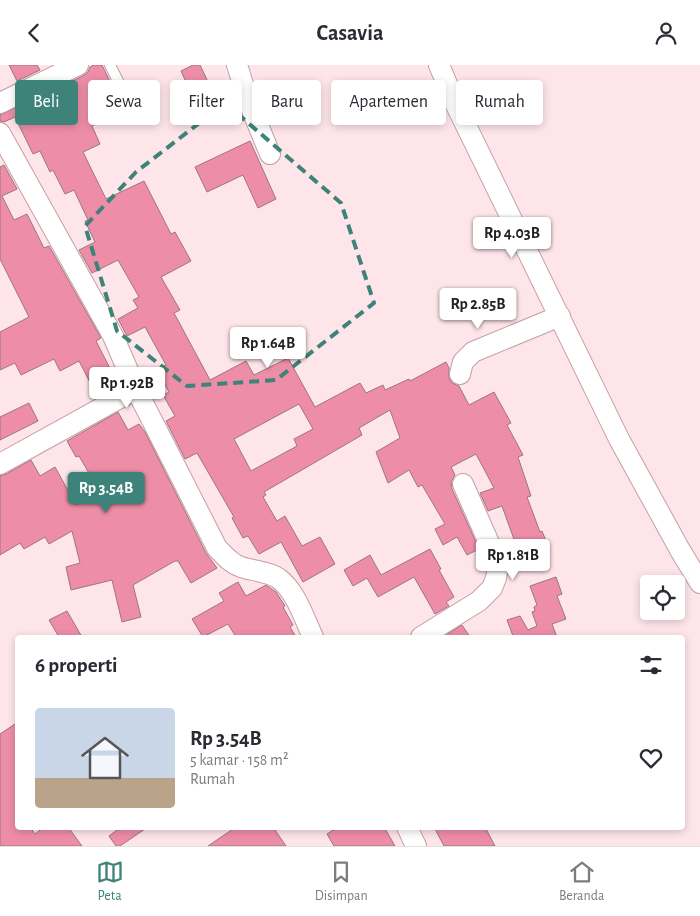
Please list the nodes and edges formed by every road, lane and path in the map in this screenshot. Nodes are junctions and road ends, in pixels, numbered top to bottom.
1 (78, 65) edge
2 (110, 65) edge
3 (237, 65) edge
4 (439, 65) edge
5 (118, 80) edge
6 (0, 103) edge
7 (0, 133) edge
8 (270, 154) dead end
9 (558, 316) junction
10 (460, 374) dead end
11 (136, 389) junction
12 (0, 464) edge
13 (463, 484) dead end
14 (700, 583) edge
15 (312, 635) edge
16 (425, 635) edge
17 (408, 830) edge
18 (416, 846) edge

1 - 6 street
2 - 5 lane
3 - 8 street
4 - 9 street
7 - 11 street
9 - 10 street
9 - 14 street
11 - 12 street
11 - 15 street
13 - 16 street
17 - 18 street

